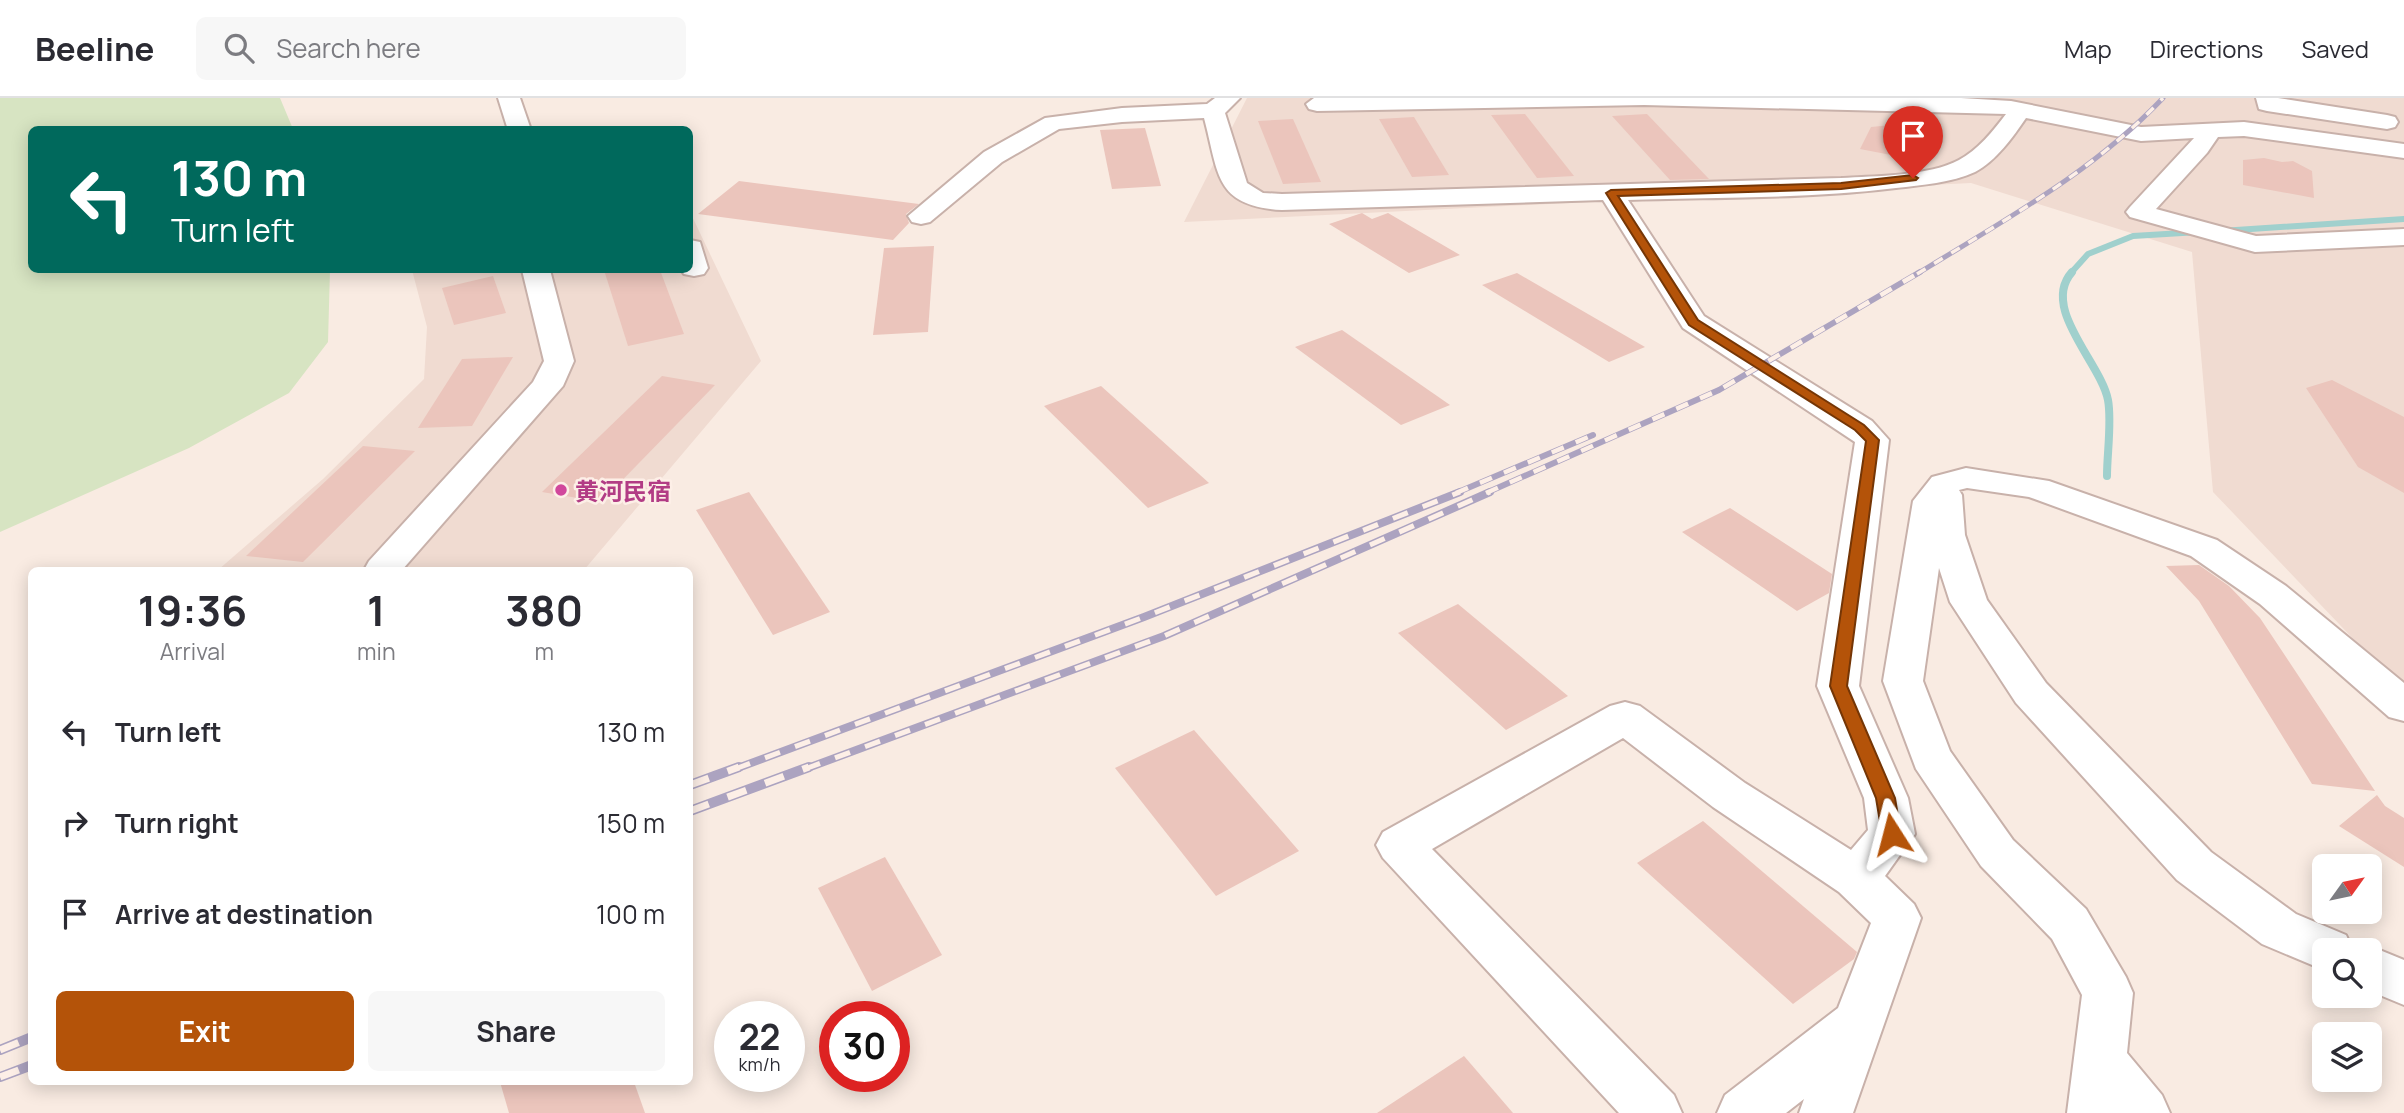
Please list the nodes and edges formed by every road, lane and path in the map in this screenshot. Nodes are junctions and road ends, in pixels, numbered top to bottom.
1 (509, 98) edge
2 (2267, 98) edge
3 (1221, 104) edge
4 (1317, 104) dead end
5 (2020, 110) junction
6 (2393, 123) edge
7 (519, 126) edge
8 (2210, 132) junction
9 (2401, 150) edge
10 (1611, 193) junction
11 (920, 216) dead end
12 (2404, 237) edge
13 (537, 273) edge
14 (1944, 484) junction
15 (385, 567) edge
16 (2404, 706) edge
17 (1856, 878) junction
18 (2312, 943) edge
19 (2382, 973) edge
20 (2404, 983) edge
21 (1858, 1024) junction
22 (2101, 1061) junction
23 (1655, 1113) edge
24 (1744, 1113) edge
25 (1826, 1113) edge
26 (2094, 1113) edge
27 (2143, 1113) edge

1 - 7 street
2 - 6 street
3 - 10 street
3 - 11 street
4 - 5 street
5 - 8 street
5 - 10 street
6 - 9 street
8 - 9 street
8 - 12 street
10 - 17 street
13 - 15 street
14 - 16 street
14 - 18 street
14 - 22 street
17 - 21 street
17 - 23 street
19 - 20 street
21 - 24 street
21 - 25 street
22 - 26 street
22 - 27 street

